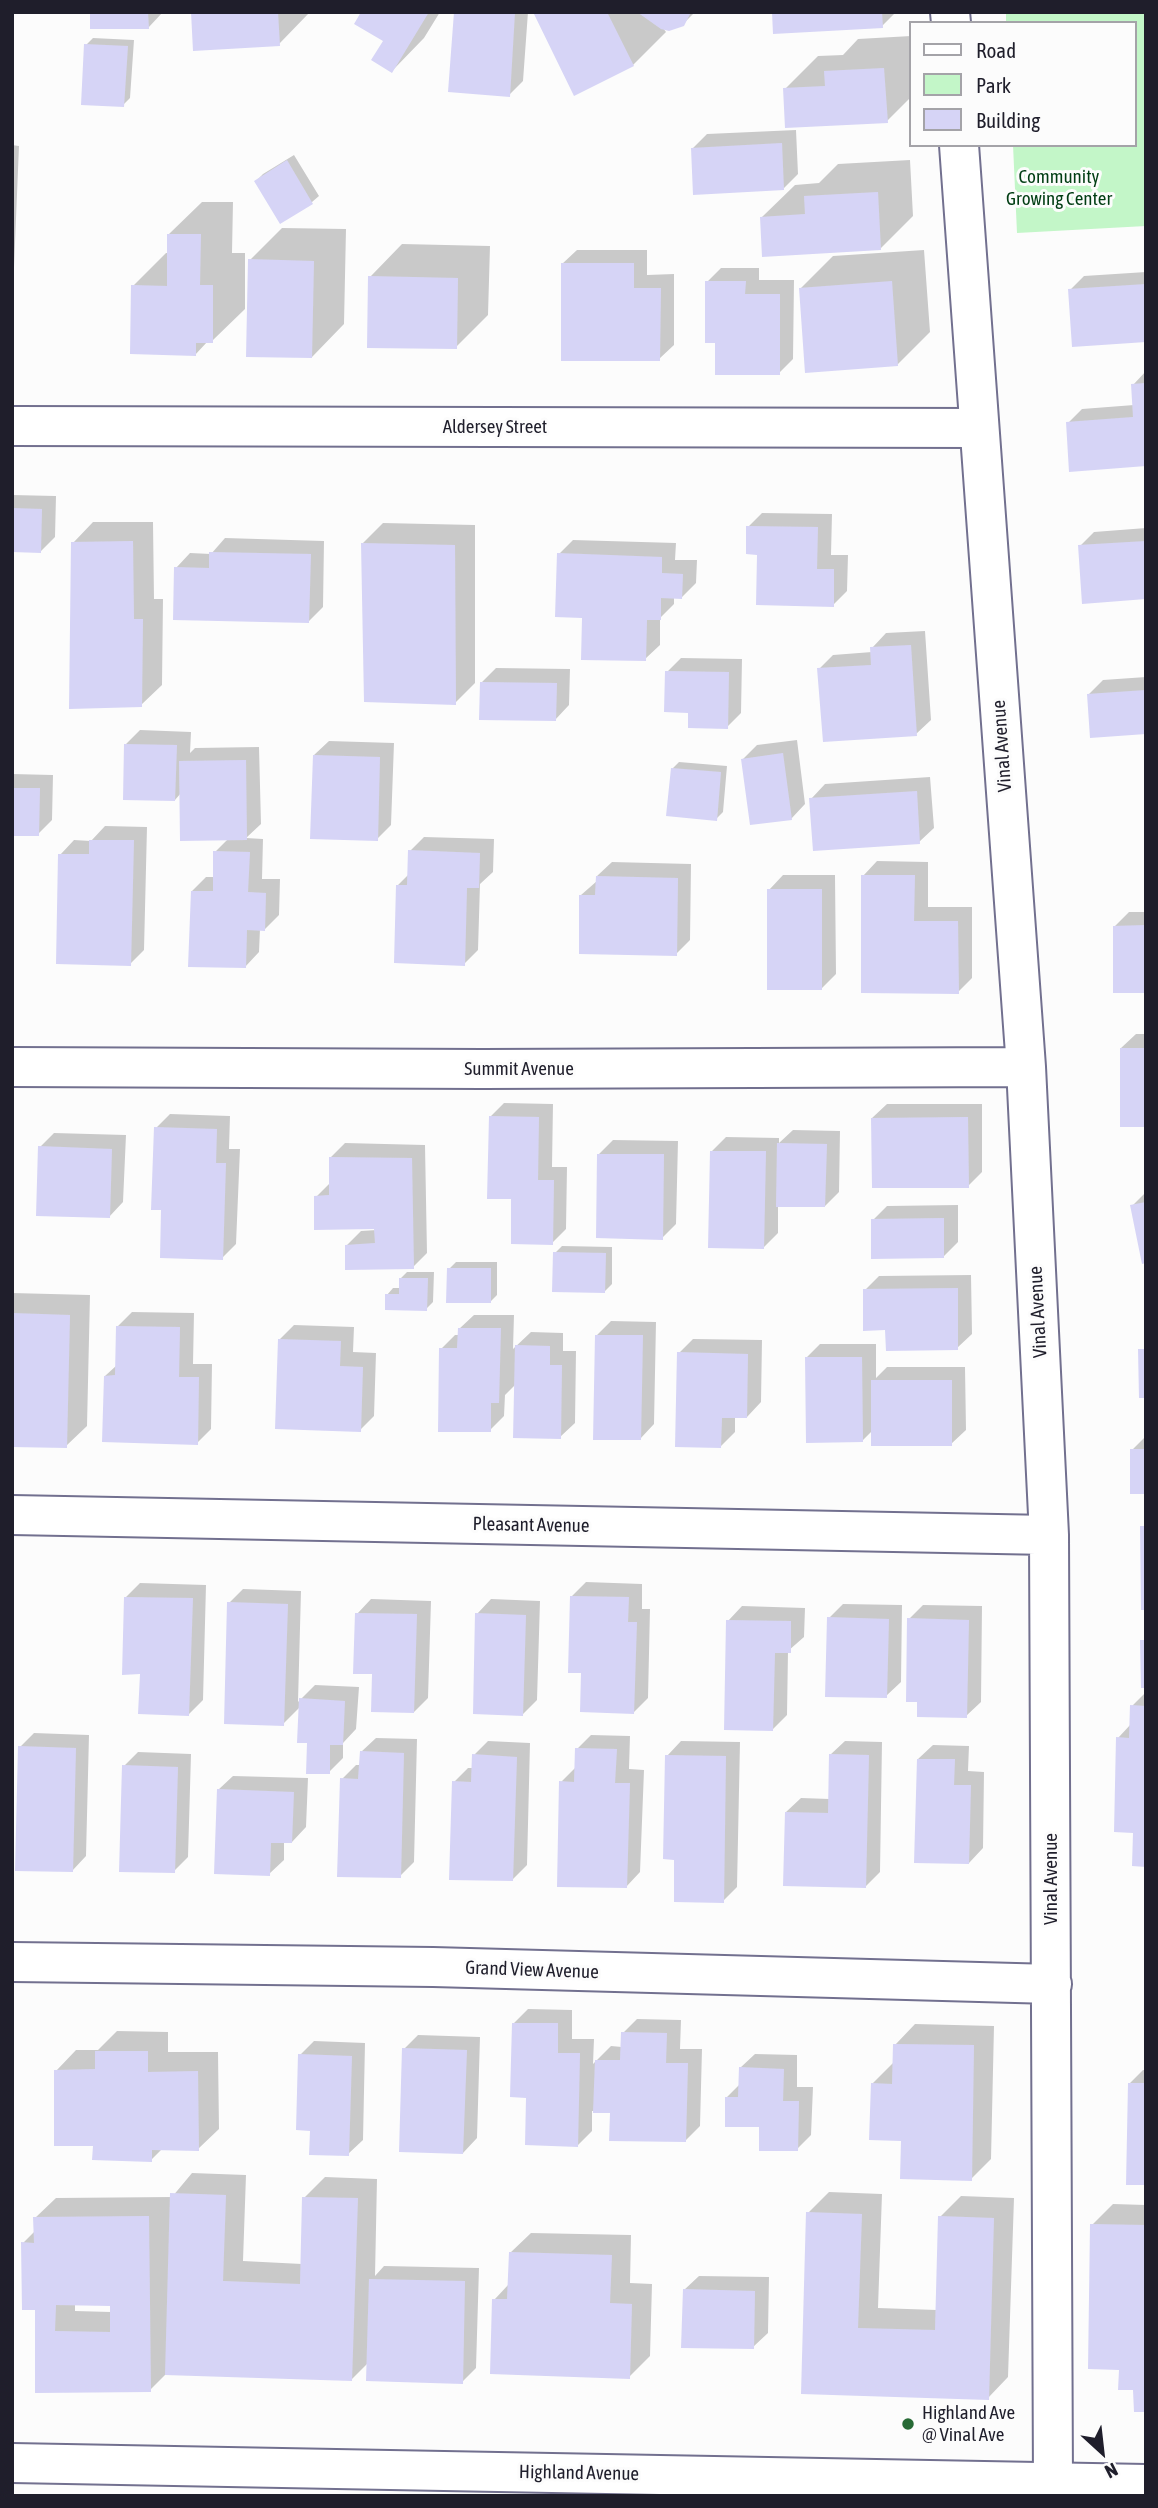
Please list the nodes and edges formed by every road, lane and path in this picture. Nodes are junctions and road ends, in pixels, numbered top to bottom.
1 (959, 147) edge
2 (12, 426) edge
3 (978, 428) junction
4 (12, 1066) edge
5 (1026, 1067) junction
6 (12, 1515) edge
7 (1049, 1535) junction
8 (12, 1962) edge
9 (1052, 1984) junction
10 (12, 2463) edge
11 (1053, 2482) junction
12 (1146, 2484) edge

1 - 3 street, Vinal Avenue
2 - 3 street, Aldersey Street
3 - 5 street, Vinal Avenue
4 - 5 street, Summit Avenue
5 - 7 street, Vinal Avenue
6 - 7 street, Pleasant Avenue
7 - 9 street, Vinal Avenue
8 - 9 street, Grand View Avenue
9 - 11 street, Vinal Avenue
10 - 11 street, Highland Avenue
11 - 12 street, Highland Avenue

